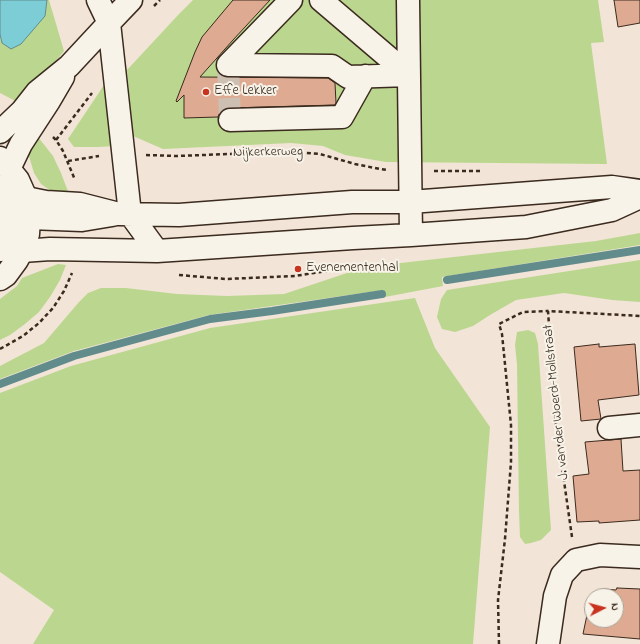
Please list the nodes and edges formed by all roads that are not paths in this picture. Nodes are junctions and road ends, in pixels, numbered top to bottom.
1 (98, 0) edge
2 (131, 0) edge
3 (291, 0) edge
4 (321, 0) edge
5 (346, 0) edge
6 (408, 0) edge
7 (109, 23) junction
8 (347, 23) junction
9 (69, 66) junction
10 (409, 75) junction
11 (365, 76) junction
12 (230, 120) dead end
13 (0, 132) edge
14 (3, 171) edge
15 (640, 191) edge
16 (640, 196) edge
17 (410, 202) junction
18 (21, 210) junction
19 (124, 214) junction
20 (411, 235) junction
21 (0, 250) edge
22 (22, 251) junction
23 (157, 251) junction
24 (0, 279) edge
25 (640, 426) edge
26 (610, 428) dead end
27 (640, 557) edge
28 (548, 644) edge

1 - 7 street
2 - 7 street
3 - 11 street
4 - 8 street
5 - 8 street
6 - 10 street
7 - 9 street
7 - 19 street
8 - 10 street
9 - 13 street
9 - 14 street
10 - 11 street
10 - 17 street
11 - 12 street
14 - 18 street
15 - 17 street
16 - 20 street
17 - 19 street
17 - 20 street
18 - 19 street
18 - 21 street
18 - 22 street
19 - 23 street
20 - 23 street
22 - 23 street
22 - 24 street
25 - 26 street
27 - 28 street

